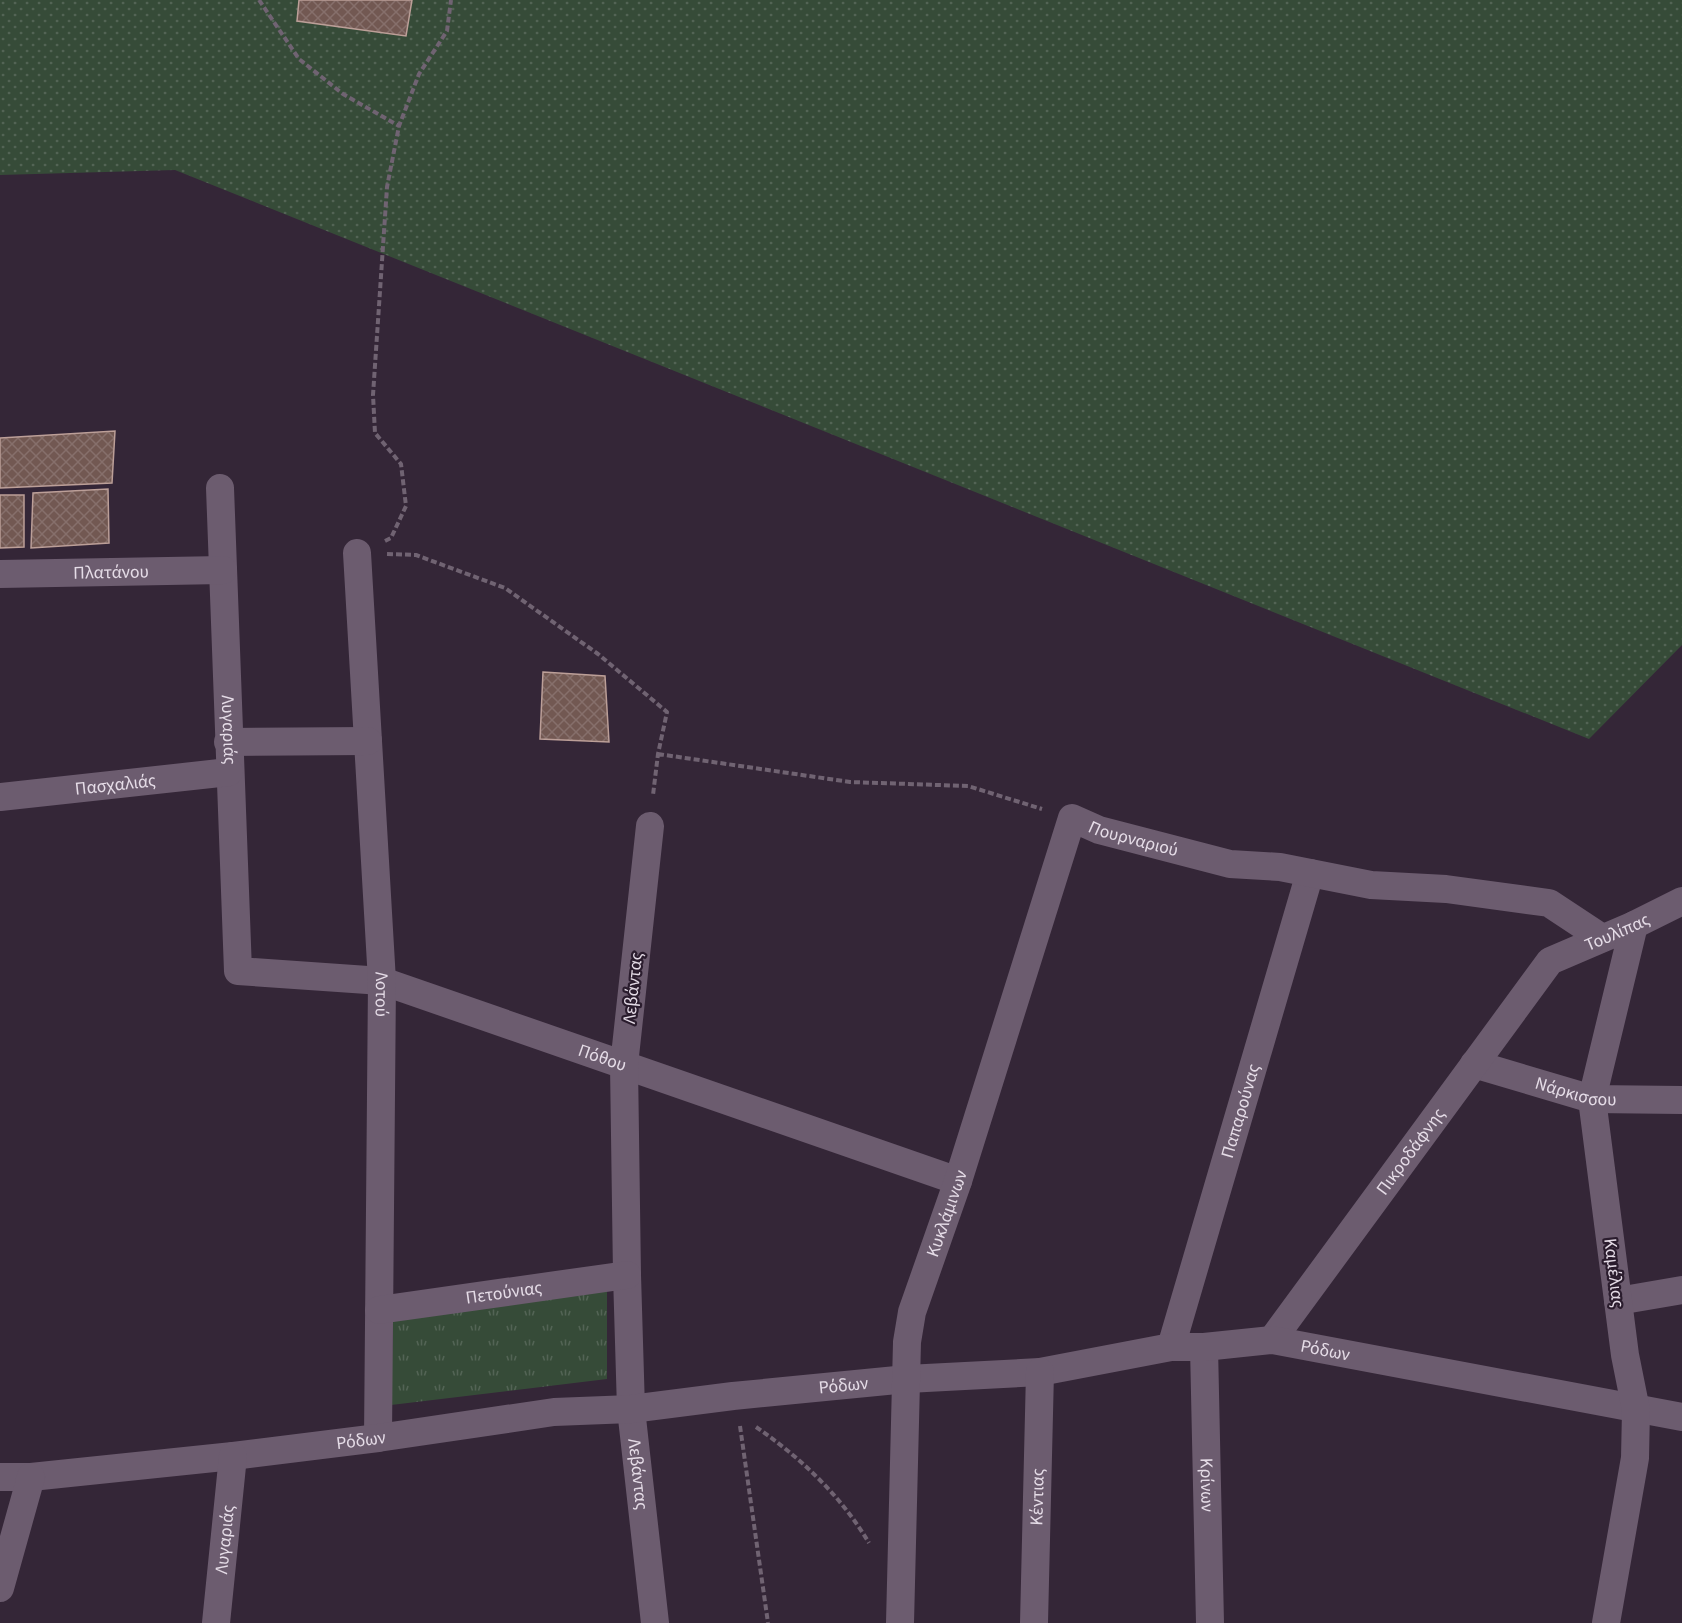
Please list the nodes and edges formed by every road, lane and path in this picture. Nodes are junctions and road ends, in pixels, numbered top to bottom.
1 (259, 0) edge
2 (451, 0) edge
3 (399, 126) junction
4 (220, 488) dead end
5 (357, 553) junction
6 (223, 570) junction
7 (0, 574) edge
8 (368, 741) junction
9 (228, 742) junction
10 (658, 754) junction
11 (230, 772) junction
12 (0, 797) edge
13 (1072, 818) junction
14 (650, 826) joint
15 (1310, 873) junction
16 (1682, 901) edge
17 (1634, 925) junction
18 (1602, 938) junction
19 (1550, 961) joint
20 (238, 971) joint
21 (382, 981) junction
22 (1474, 1064) junction
23 (624, 1065) junction
24 (1592, 1099) junction
25 (1682, 1100) edge
26 (958, 1181) junction
27 (627, 1275) junction
28 (1682, 1290) edge
29 (1618, 1301) junction
30 (380, 1310) junction
31 (1272, 1341) junction
32 (1171, 1347) junction
33 (1204, 1347) junction
34 (1040, 1372) junction
35 (907, 1378) junction
36 (736, 1405) junction
37 (631, 1409) junction
38 (1636, 1410) junction
39 (1682, 1417) edge
40 (378, 1438) junction
41 (233, 1456) junction
42 (0, 1477) edge
43 (31, 1477) junction
44 (871, 1546) dead end
45 (0, 1588) edge
46 (216, 1623) edge
47 (655, 1623) edge
48 (768, 1623) edge
49 (900, 1623) edge
50 (1034, 1623) edge
51 (1209, 1623) edge
52 (1606, 1623) edge

1 - 3 path
2 - 3 path
3 - 5 path
4 - 6 street, Λυγαριάς
5 - 8 street, Λοτού
5 - 10 path
6 - 7 street, Πλατάνου
6 - 9 street, Λυγαριάς
8 - 9 street
8 - 21 street, Λοτού
9 - 11 street, Λυγαριάς
10 - 13 path, Πουρναριού
10 - 14 path
11 - 12 street, Πασχαλιάς
11 - 20 street, Λυγαριάς
13 - 15 street, Πουρναριού
13 - 26 street, Κυκλάμινων
14 - 23 street, Λεβάντας
15 - 18 street, Πουρναριού
15 - 32 street, Παπαρούνας
16 - 17 street, Τουλίπας
17 - 18 street, Τουλίπας
17 - 24 street, Καμέλιας
18 - 19 street, Τουλίπας
19 - 22 street, Πικροδάφνης
20 - 21 street, Πόθου
21 - 23 street, Πόθου
21 - 30 street, Λοτού
22 - 24 street, Νάρκισσου
22 - 31 street, Πικροδάφνης
23 - 26 street, Πόθου
23 - 27 street, Λεβάντας
24 - 25 street, Νάρκισσου
24 - 29 street, Καμέλιας
26 - 35 street, Κυκλάμινων
27 - 30 street, Πετούνιας
27 - 37 street, Λεβάντας
28 - 29 street
29 - 38 street, Καμέλιας
30 - 40 street, Λοτού
31 - 33 street, Ρόδων
31 - 38 street, Ρόδων
32 - 33 street, Ρόδων
32 - 34 street, Ρόδων
33 - 51 street, Κρίνων
34 - 35 street, Ρόδων
34 - 50 street, Κέντιας
35 - 36 street, Ρόδων
35 - 49 street, Κυκλάμινων
36 - 37 street, Ρόδων
36 - 44 path
36 - 48 path
37 - 40 street, Ρόδων
37 - 47 street, Λεβάντας
38 - 39 street, Ρόδων
38 - 52 street, Καμέλιας
40 - 41 street, Ρόδων
41 - 43 street, Ρόδων
41 - 46 street, Λυγαριάς
42 - 43 street, Ρόδων
43 - 45 street

